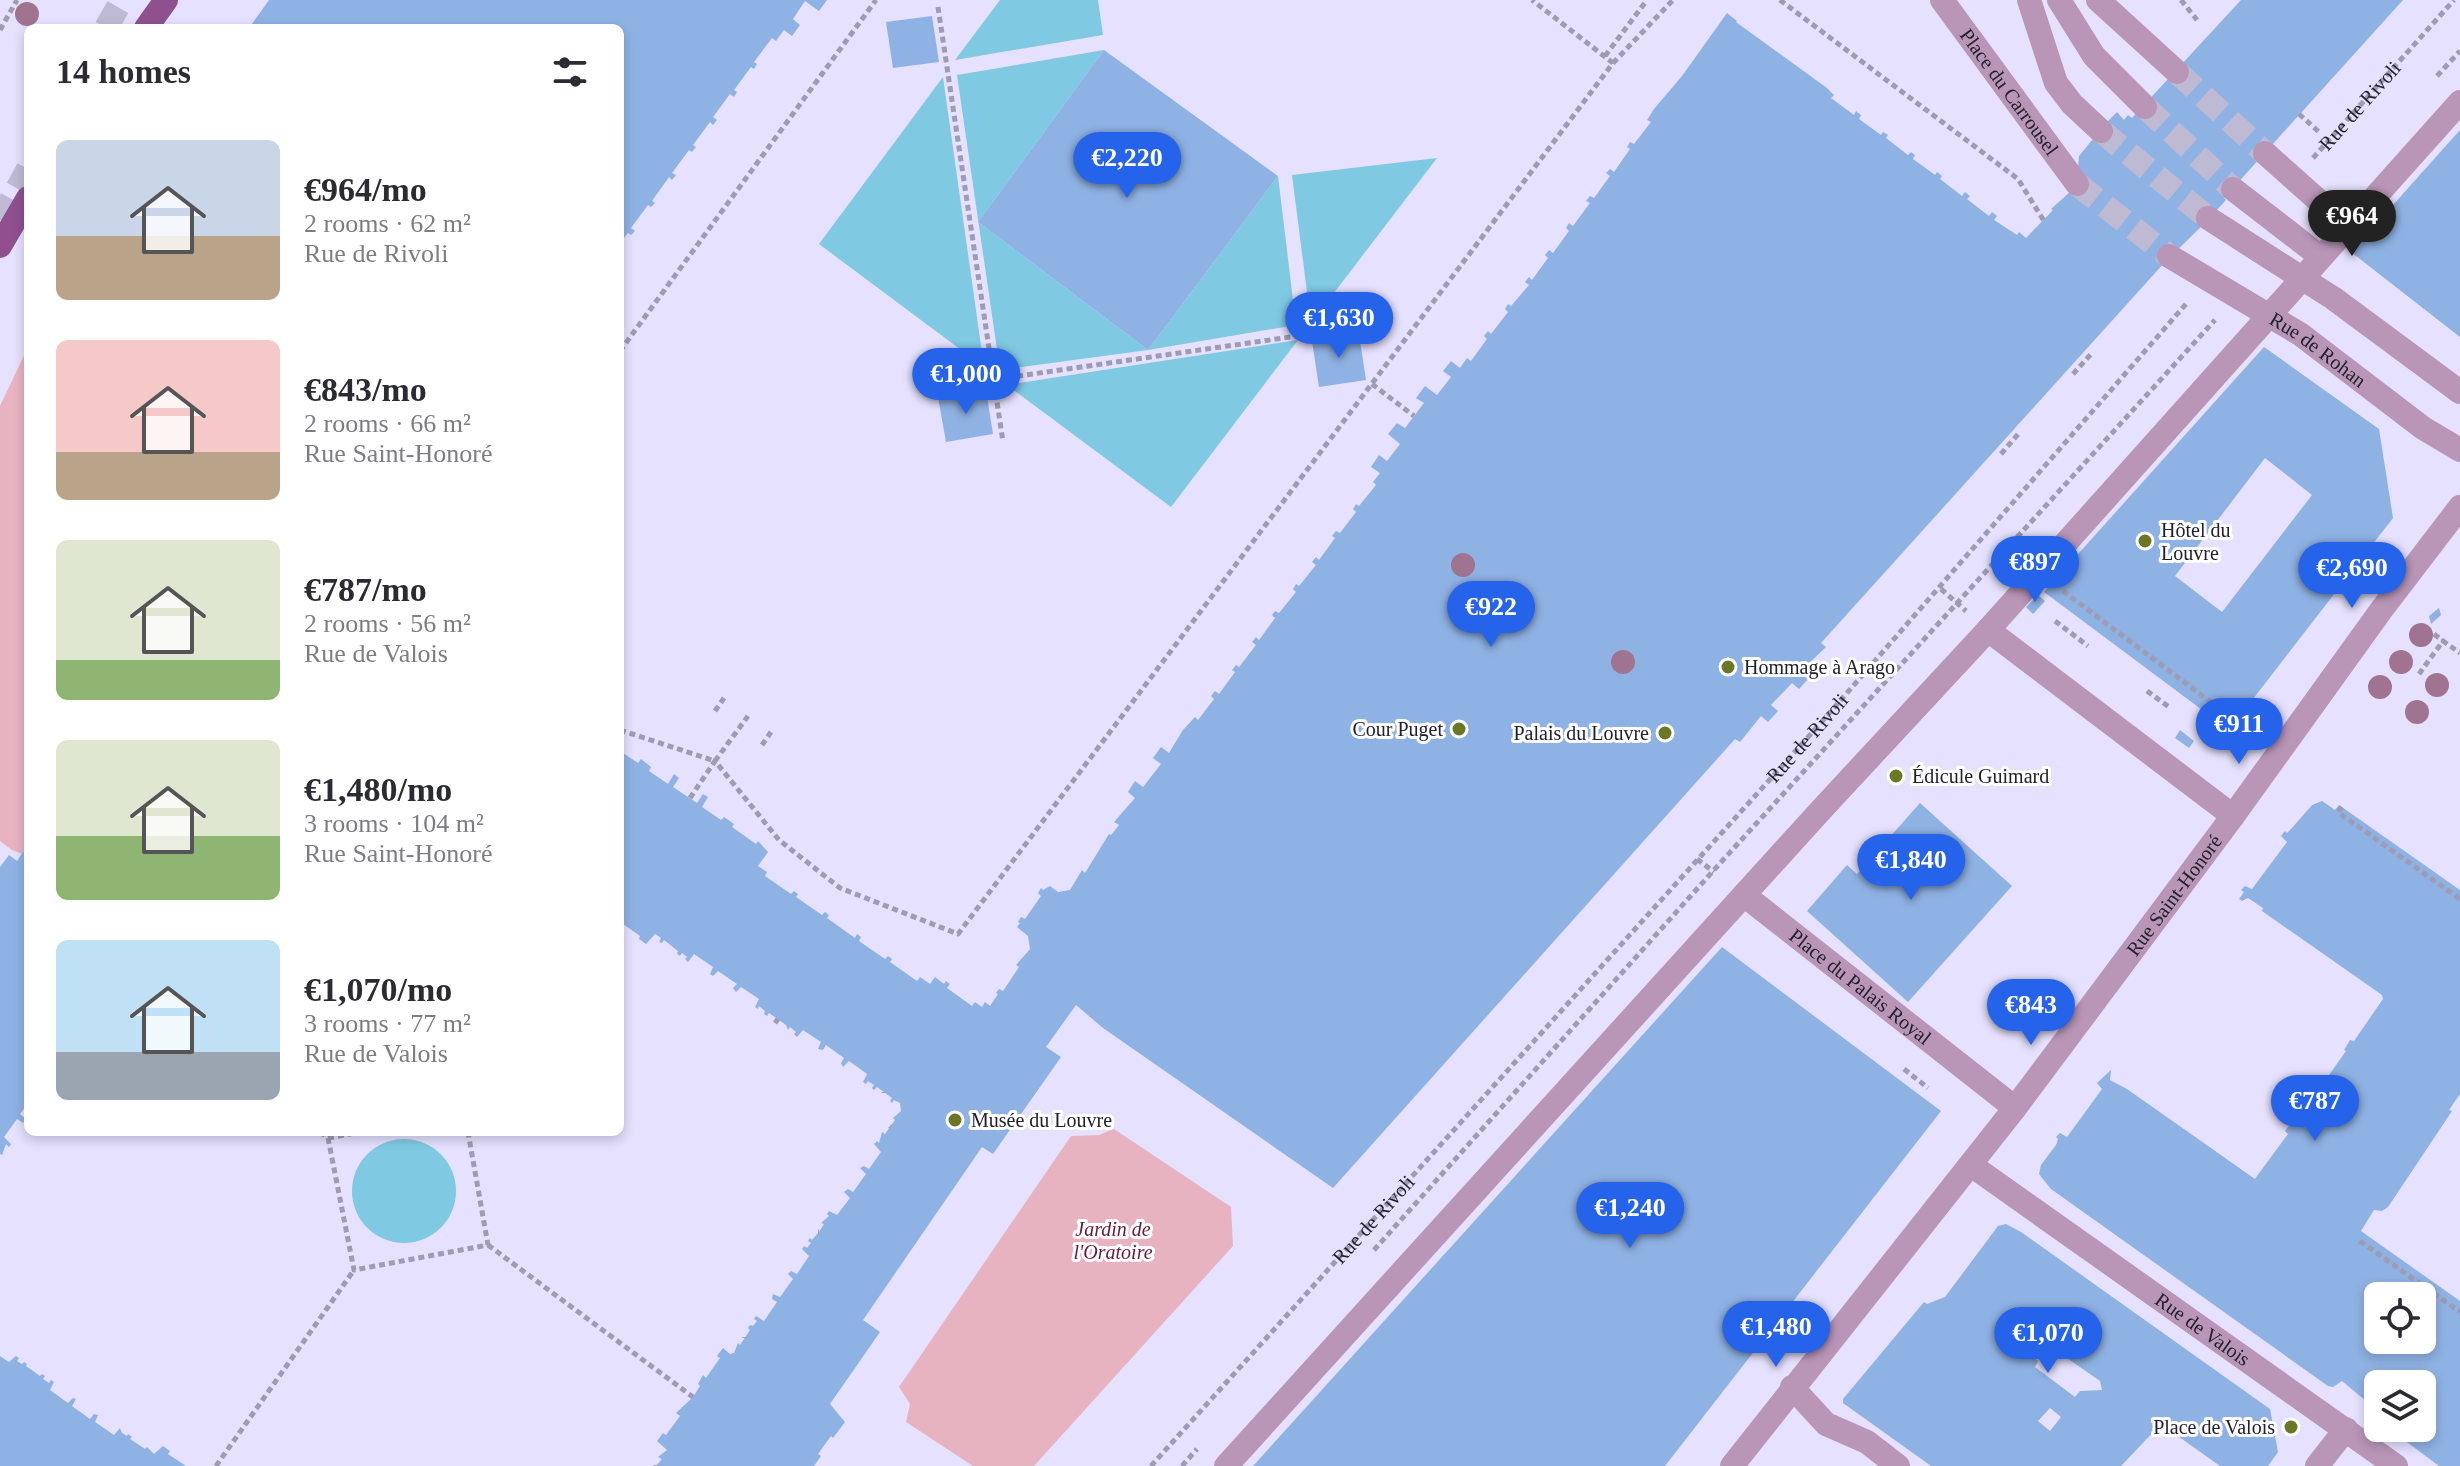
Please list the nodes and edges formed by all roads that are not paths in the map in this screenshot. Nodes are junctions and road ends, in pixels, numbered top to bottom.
1 (166, 0) edge
2 (1942, 0) edge
3 (2029, 0) edge
4 (2059, 0) edge
5 (2098, 0) edge
6 (149, 24) edge
7 (2177, 72) tunnel mouth
8 (2460, 102) edge
9 (2145, 107) tunnel mouth
10 (2101, 131) tunnel mouth
11 (2265, 153) tunnel mouth
12 (2077, 184) tunnel mouth
13 (2233, 189) tunnel mouth
14 (24, 205) edge
15 (2208, 218) tunnel mouth
16 (2348, 227) junction
17 (0, 246) edge
18 (2169, 256) tunnel mouth
19 (2321, 257) junction
20 (2303, 278) junction
21 (2268, 315) junction
22 (2460, 392) edge
23 (2460, 450) edge
24 (2460, 507) edge
25 (1988, 630) junction
26 (2233, 816) junction
27 (1744, 895) junction
28 (2015, 1108) junction
29 (1971, 1165) junction
30 (1792, 1387) junction
31 (2346, 1429) junction
32 (1226, 1466) edge
33 (1732, 1466) edge
34 (1898, 1466) edge
35 (2317, 1466) edge
36 (2396, 1466) edge

1 - 6 main road
2 - 12 street, Place du Carrousel
3 - 10 street
4 - 9 street
5 - 7 street
8 - 16 street
11 - 16 street
13 - 19 street
14 - 17 main road
15 - 20 street
16 - 19 street
18 - 21 street, Rue de Rohan
19 - 20 street
20 - 21 street
20 - 22 street
21 - 23 street, Rue de Rohan
21 - 25 street
24 - 26 street, Rue Saint-Honoré
25 - 26 street
25 - 27 street
26 - 28 street, Rue Saint-Honoré
27 - 28 street, Place du Palais Royal
27 - 32 street
28 - 29 street, Rue Saint-Honoré
29 - 30 street, Rue Saint-Honoré
29 - 31 street, Rue de Valois
30 - 33 street, Rue Saint-Honoré
30 - 34 street
31 - 35 street
31 - 36 street, Rue de Valois

